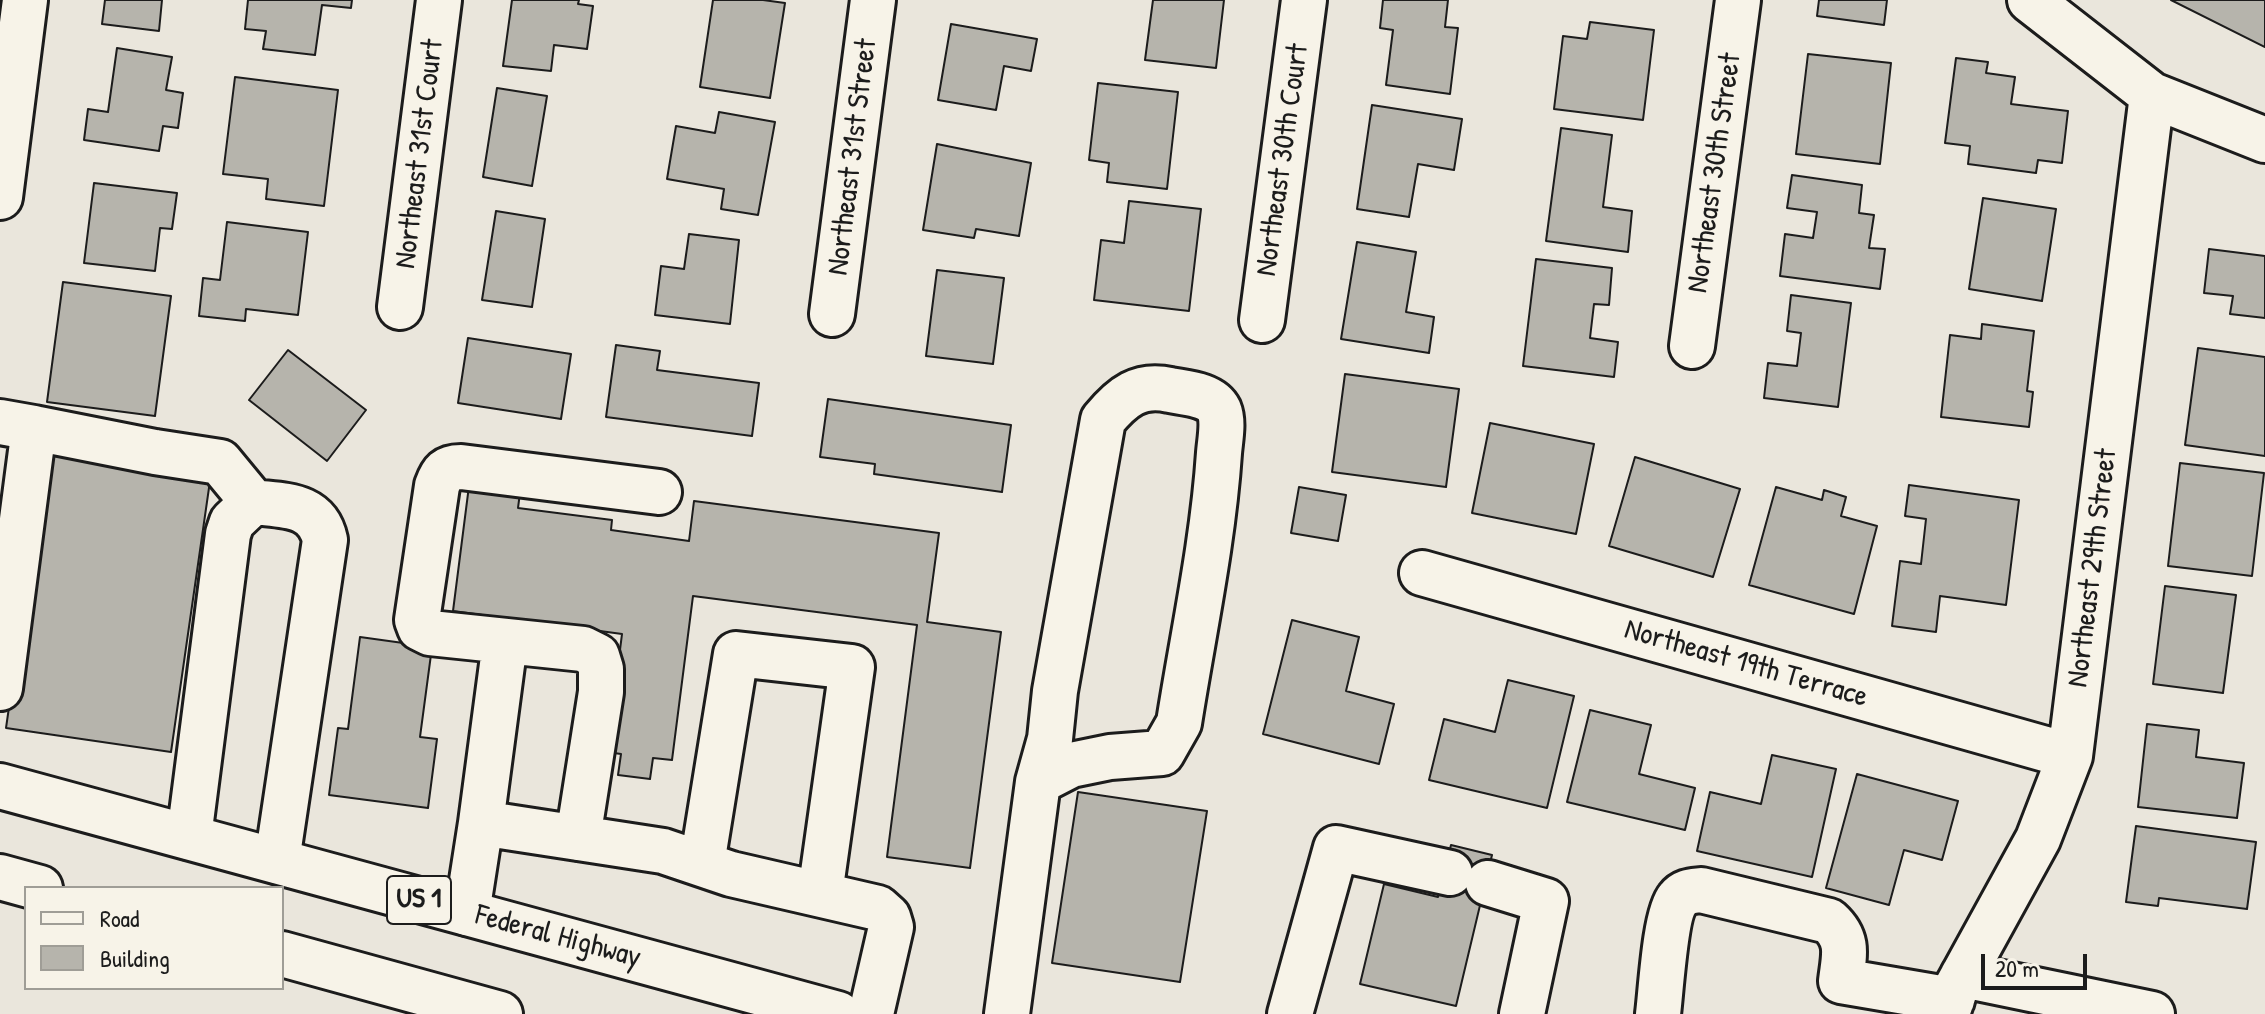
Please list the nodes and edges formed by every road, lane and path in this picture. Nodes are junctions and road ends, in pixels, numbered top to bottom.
1 (25, 0) edge
2 (439, 0) edge
3 (873, 0) edge
4 (1304, 0) edge
5 (1738, 0) edge
6 (2030, 0) edge
7 (2152, 95) junction
8 (2265, 140) edge
9 (0, 197) edge
10 (400, 307) dead end
11 (832, 314) dead end
12 (1262, 320) dead end
13 (1692, 346) dead end
14 (17, 425) edge
15 (659, 492) dead end
16 (253, 502) junction
17 (1422, 573) dead end
18 (505, 642) junction
19 (0, 688) edge
20 (1055, 691) junction
21 (2070, 756) junction
22 (1110, 757) junction
23 (1038, 782) junction
24 (0, 786) edge
25 (481, 823) junction
26 (189, 837) junction
27 (578, 838) junction
28 (277, 861) junction
29 (702, 864) junction
30 (0, 877) edge
31 (33, 886) edge
32 (820, 894) junction
33 (467, 913) junction
34 (284, 955) edge
35 (1954, 996) edge
36 (1838, 998) edge
37 (500, 1014) edge
38 (838, 1014) edge
39 (871, 1014) edge
40 (1007, 1014) edge
41 (1290, 1014) edge
42 (1522, 1014) edge
43 (1658, 1014) edge
44 (2152, 1014) edge

1 - 9 street
2 - 10 street, Northeast 31st Court
3 - 11 street, Northeast 31st Street
4 - 12 street, Northeast 30th Court
5 - 13 street, Northeast 30th Street
6 - 7 street
7 - 8 street
7 - 21 street, Northeast 29th Street
14 - 16 street
14 - 19 street
15 - 18 street
16 - 26 street
16 - 28 street
17 - 21 street, Northeast 19th Terrace
18 - 25 street
18 - 27 street
20 - 22 street
20 - 22 street
20 - 23 street
21 - 35 street, Northeast 29th Street
22 - 23 street
23 - 40 street
24 - 26 street, Federal Highway / US 1
25 - 27 street
25 - 33 street
26 - 28 street, Federal Highway / US 1
27 - 29 street
28 - 33 street, Federal Highway / US 1
29 - 32 street
29 - 32 street
30 - 31 street
32 - 39 street
33 - 38 street, Federal Highway / US 1
34 - 37 street
35 - 36 street
35 - 44 street
36 - 43 street
41 - 42 street

